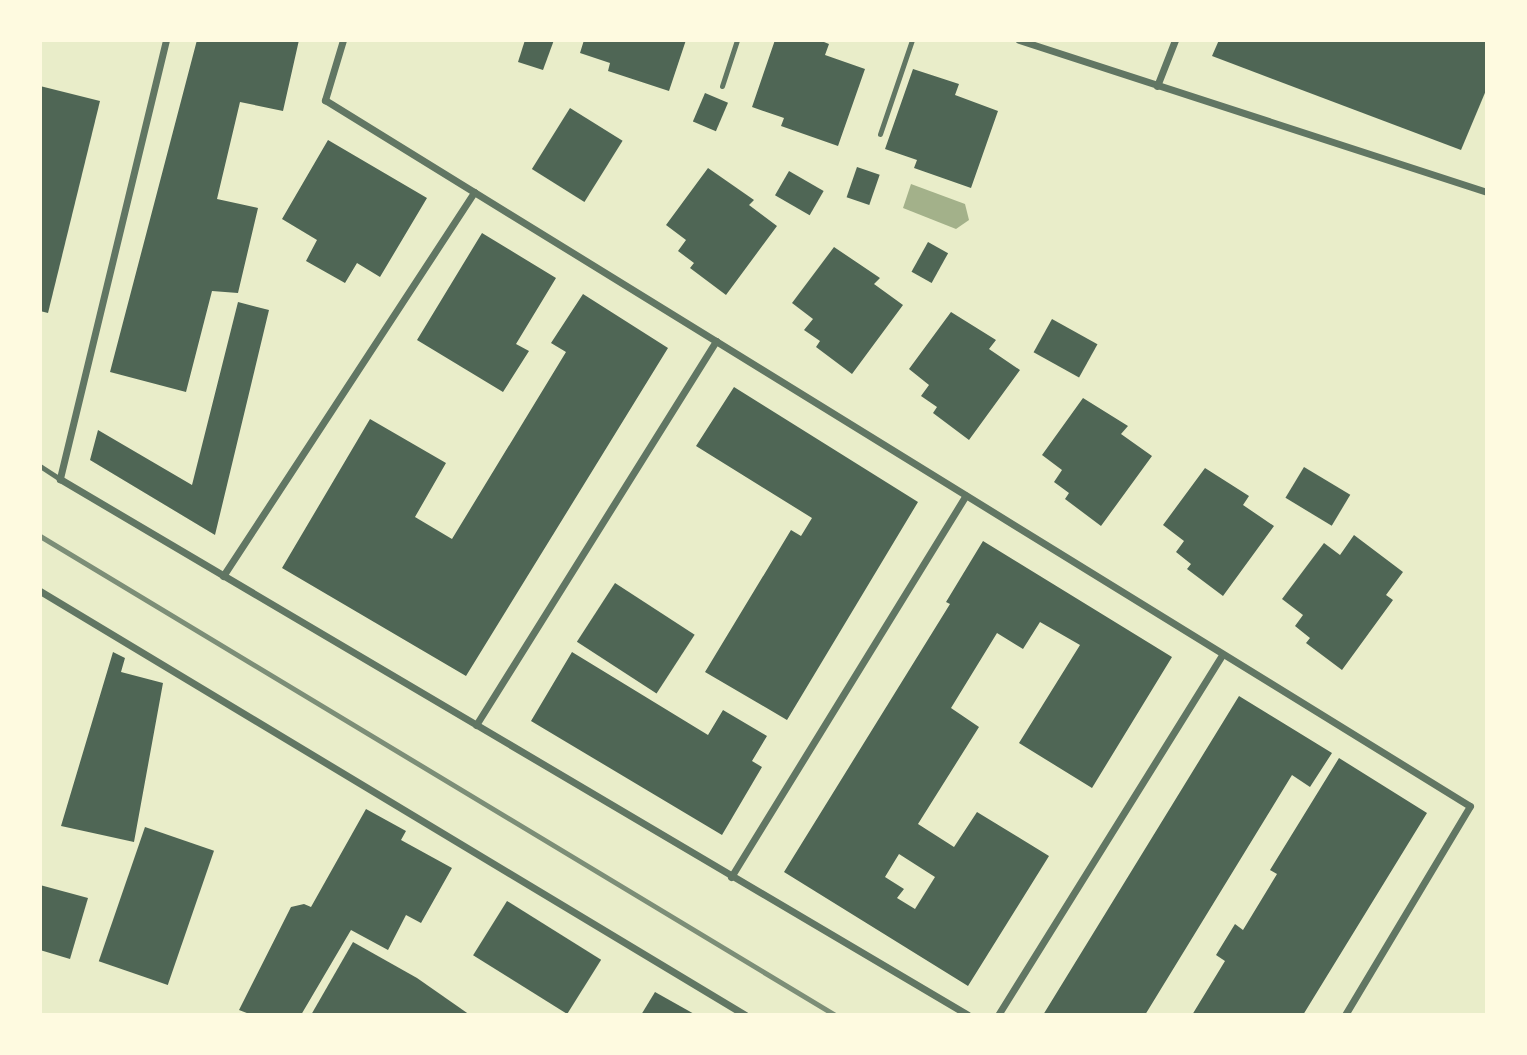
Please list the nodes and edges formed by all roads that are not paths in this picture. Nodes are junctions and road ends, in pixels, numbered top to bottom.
1 (166, 40) edge
2 (343, 40) edge
3 (737, 40) edge
4 (912, 40) edge
5 (1019, 40) edge
6 (1175, 40) edge
7 (722, 86) dead end
8 (1157, 86) junction
9 (880, 134) dead end
10 (474, 192) junction
11 (1487, 192) edge
12 (716, 341) junction
13 (40, 466) edge
14 (60, 480) junction
15 (965, 495) junction
16 (223, 576) junction
17 (40, 591) edge
18 (1223, 654) junction
19 (476, 725) junction
20 (731, 877) junction
21 (745, 1015) edge
22 (968, 1015) edge
23 (998, 1015) edge
24 (1345, 1015) edge

1 - 14 street
2 - 10 street
3 - 7 lane
4 - 9 lane
5 - 8 street
6 - 8 street
8 - 11 street
10 - 12 street
10 - 16 street
12 - 15 street
12 - 19 street
13 - 14 lane
14 - 16 street
15 - 18 street
15 - 20 street
16 - 19 street
17 - 21 street
18 - 23 street
18 - 24 street
19 - 20 street
20 - 22 street

